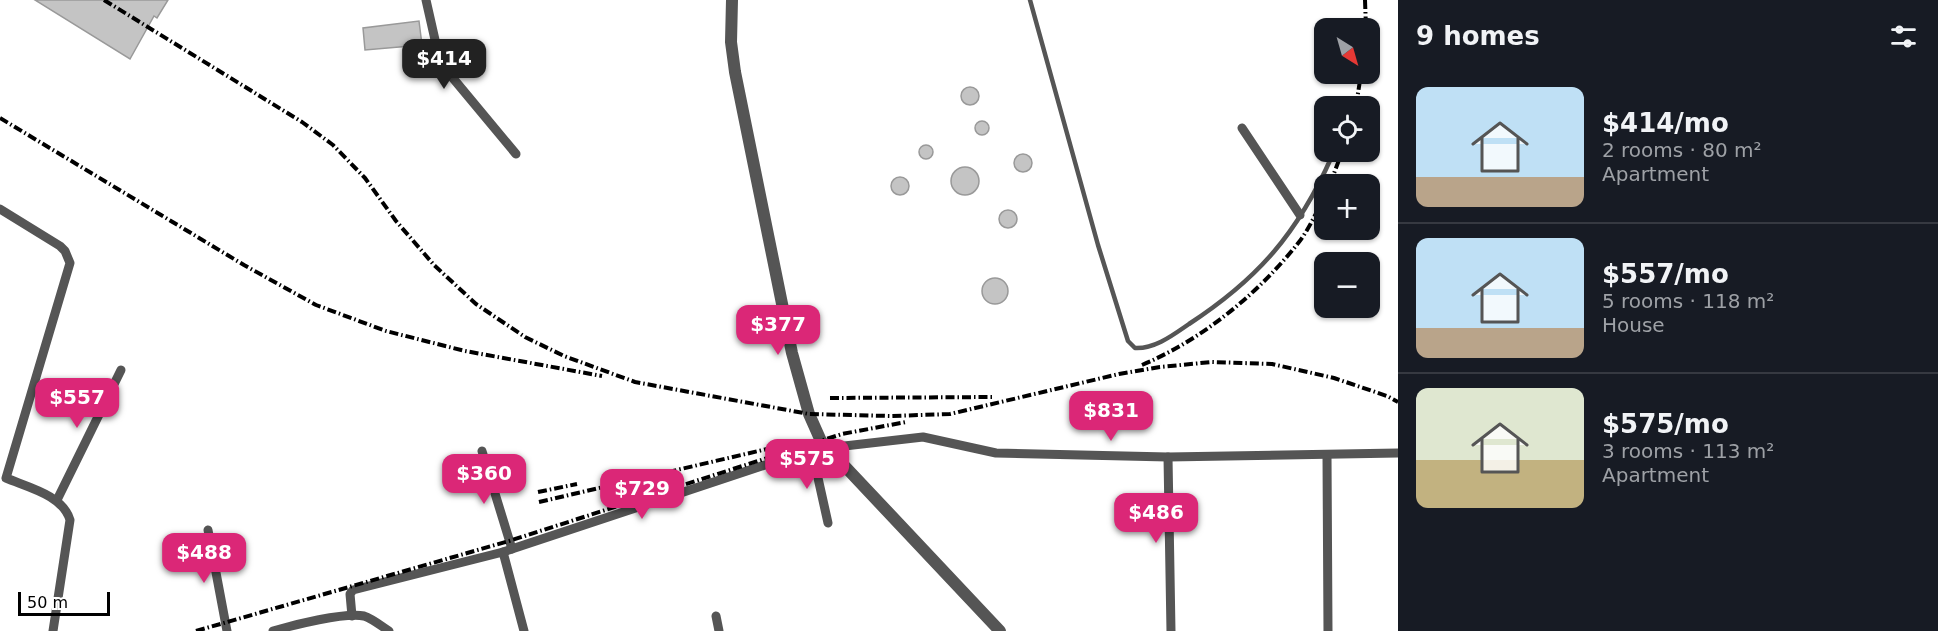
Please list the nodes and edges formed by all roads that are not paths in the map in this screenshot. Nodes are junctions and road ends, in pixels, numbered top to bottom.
1 (426, 0) edge
2 (732, 0) edge
3 (1030, 0) edge
4 (1242, 128) dead end
5 (516, 154) dead end
6 (1329, 162) edge
7 (0, 209) edge
8 (1300, 215) junction
9 (121, 370) dead end
10 (827, 448) junction
11 (482, 451) dead end
12 (812, 451) junction
13 (1398, 453) edge
14 (1327, 455) junction
15 (1168, 457) junction
16 (3, 477) edge
17 (57, 500) junction
18 (828, 523) dead end
19 (208, 530) dead end
20 (508, 550) junction
21 (352, 616) junction
22 (716, 616) dead end
23 (53, 631) edge
24 (227, 631) edge
25 (273, 631) edge
26 (388, 631) edge
27 (524, 631) edge
28 (719, 631) edge
29 (1000, 631) edge
30 (1171, 631) edge
31 (1328, 631) edge

1 - 5 street
2 - 10 street
3 - 8 lane
4 - 8 street
6 - 8 lane
7 - 16 street
9 - 17 street
10 - 12 street
10 - 15 street
10 - 29 street
11 - 20 street
12 - 18 street
12 - 20 street
13 - 14 street
14 - 15 street
14 - 31 street
15 - 30 street
16 - 17 street
17 - 23 street
19 - 24 street
20 - 21 street
20 - 27 street
21 - 25 street
21 - 26 street
22 - 28 street

